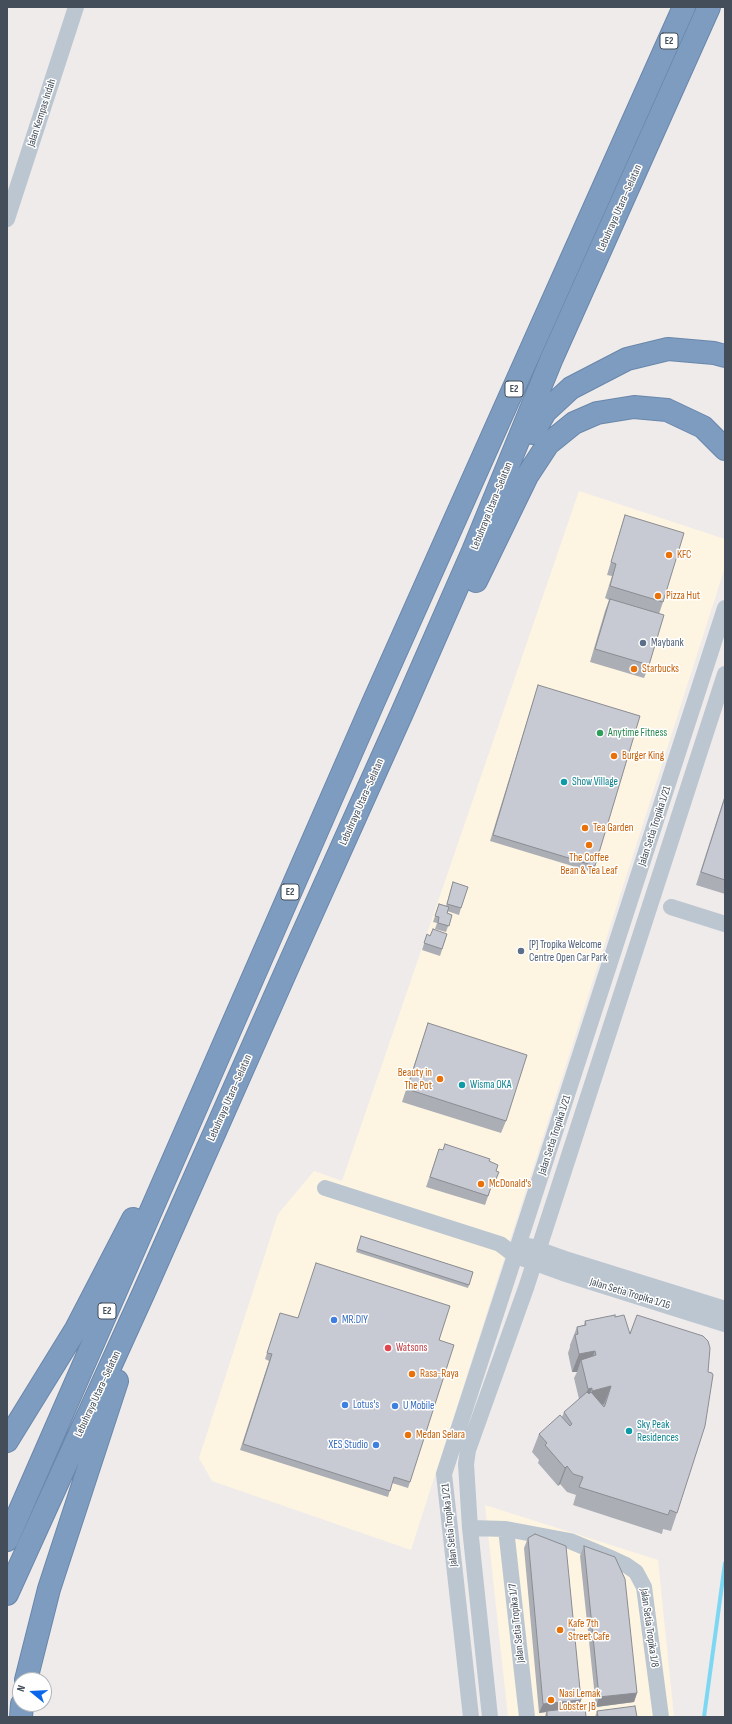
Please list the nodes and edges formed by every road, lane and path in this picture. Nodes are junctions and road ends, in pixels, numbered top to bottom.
1 (76, 7) edge
2 (684, 7) edge
3 (709, 7) edge
4 (7, 220) edge
5 (725, 356) edge
6 (725, 449) edge
7 (474, 551) junction
8 (725, 608) edge
9 (725, 674) edge
10 (402, 713) junction
11 (633, 895) junction
12 (652, 901) junction
13 (725, 924) edge
14 (208, 1082) junction
15 (325, 1188) dead end
16 (529, 1216) junction
17 (548, 1220) junction
18 (500, 1244) junction
19 (518, 1249) junction
20 (537, 1256) junction
21 (565, 1267) junction
22 (510, 1277) junction
23 (526, 1288) junction
24 (144, 1292) junction
25 (725, 1309) edge
26 (725, 1324) edge
27 (7, 1441) edge
28 (470, 1528) junction
29 (506, 1528) junction
30 (7, 1540) edge
31 (7, 1594) edge
32 (28, 1672) edge
33 (471, 1717) edge
34 (490, 1717) edge
35 (527, 1717) edge
36 (661, 1717) edge

1 - 4 street, Jalan Kempas Indah
2 - 14 highway, E2
3 - 7 highway, Lebuhraya Utara–Selatan / E2
5 - 7 highway
6 - 10 highway
7 - 10 highway, Lebuhraya Utara–Selatan / E2
8 - 11 street, Jalan Setia Tropika 1/21
9 - 12 street, Jalan Setia Tropika 1/21
10 - 24 highway, Lebuhraya Utara–Selatan / E2
11 - 12 street
11 - 16 street, Jalan Setia Tropika 1/21
12 - 13 street
12 - 17 street, Jalan Setia Tropika 1/21
14 - 27 highway
14 - 30 highway, E2
15 - 18 street, Jalan Setia Tropika 1/16
16 - 18 street
16 - 19 street, Jalan Setia Tropika 1/21
17 - 20 street, Jalan Setia Tropika 1/21
17 - 21 street
18 - 19 street, Jalan Setia Tropika 1/16
18 - 22 street
19 - 20 street, Jalan Setia Tropika 1/16
19 - 22 street, Jalan Setia Tropika 1/21
20 - 21 street, Jalan Setia Tropika 1/16
20 - 23 street, Jalan Setia Tropika 1/21
21 - 23 street
21 - 25 street, Jalan Setia Tropika 1/16
21 - 26 street, Jalan Setia Tropika 1/16
22 - 33 street, Jalan Setia Tropika 1/21
23 - 28 street, Jalan Setia Tropika 1/21
24 - 31 highway, Lebuhraya Utara–Selatan / E2
24 - 32 highway
28 - 29 street, Jalan Setia Tropika 1/8
28 - 34 street, Jalan Setia Tropika 1/21
29 - 35 street, Jalan Setia Tropika 1/7
29 - 36 street, Jalan Setia Tropika 1/8

